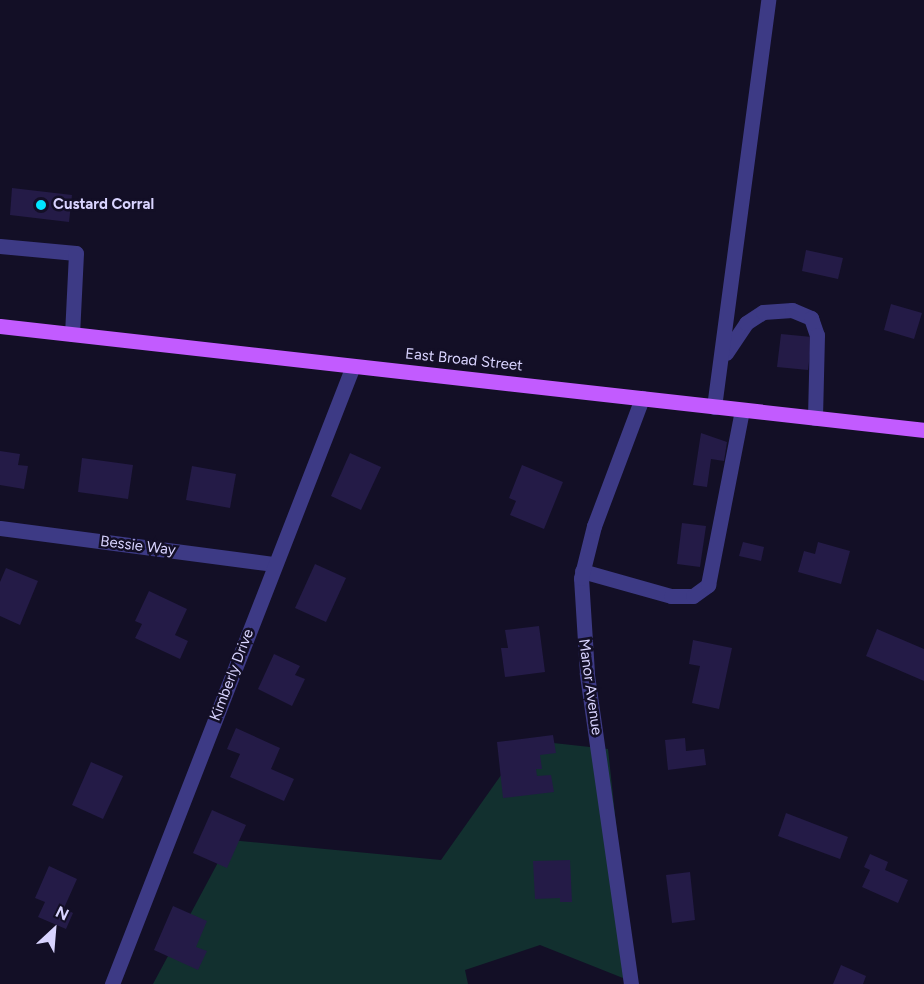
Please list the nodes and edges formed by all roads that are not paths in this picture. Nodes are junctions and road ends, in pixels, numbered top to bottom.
1 (768, 0) edge
2 (0, 246) edge
3 (0, 326) edge
4 (72, 334) junction
5 (722, 358) junction
6 (353, 366) junction
7 (642, 398) junction
8 (714, 407) junction
9 (742, 410) junction
10 (815, 418) junction
11 (924, 430) edge
12 (0, 528) edge
13 (275, 564) junction
14 (582, 571) junction
15 (112, 984) edge
16 (631, 984) edge

1 - 5 street
2 - 4 street
3 - 4 main road, East Broad Street
4 - 6 main road, East Broad Street
5 - 8 street
5 - 10 street
6 - 7 main road, East Broad Street
6 - 13 street, Kimberly Drive
7 - 8 main road, East Broad Street
7 - 14 street, Manor Avenue
8 - 9 main road, East Broad Street
9 - 10 main road, East Broad Street
9 - 14 street
10 - 11 main road, East Broad Street
12 - 13 street, Bessie Way
13 - 15 street, Kimberly Drive
14 - 16 street, Manor Avenue

